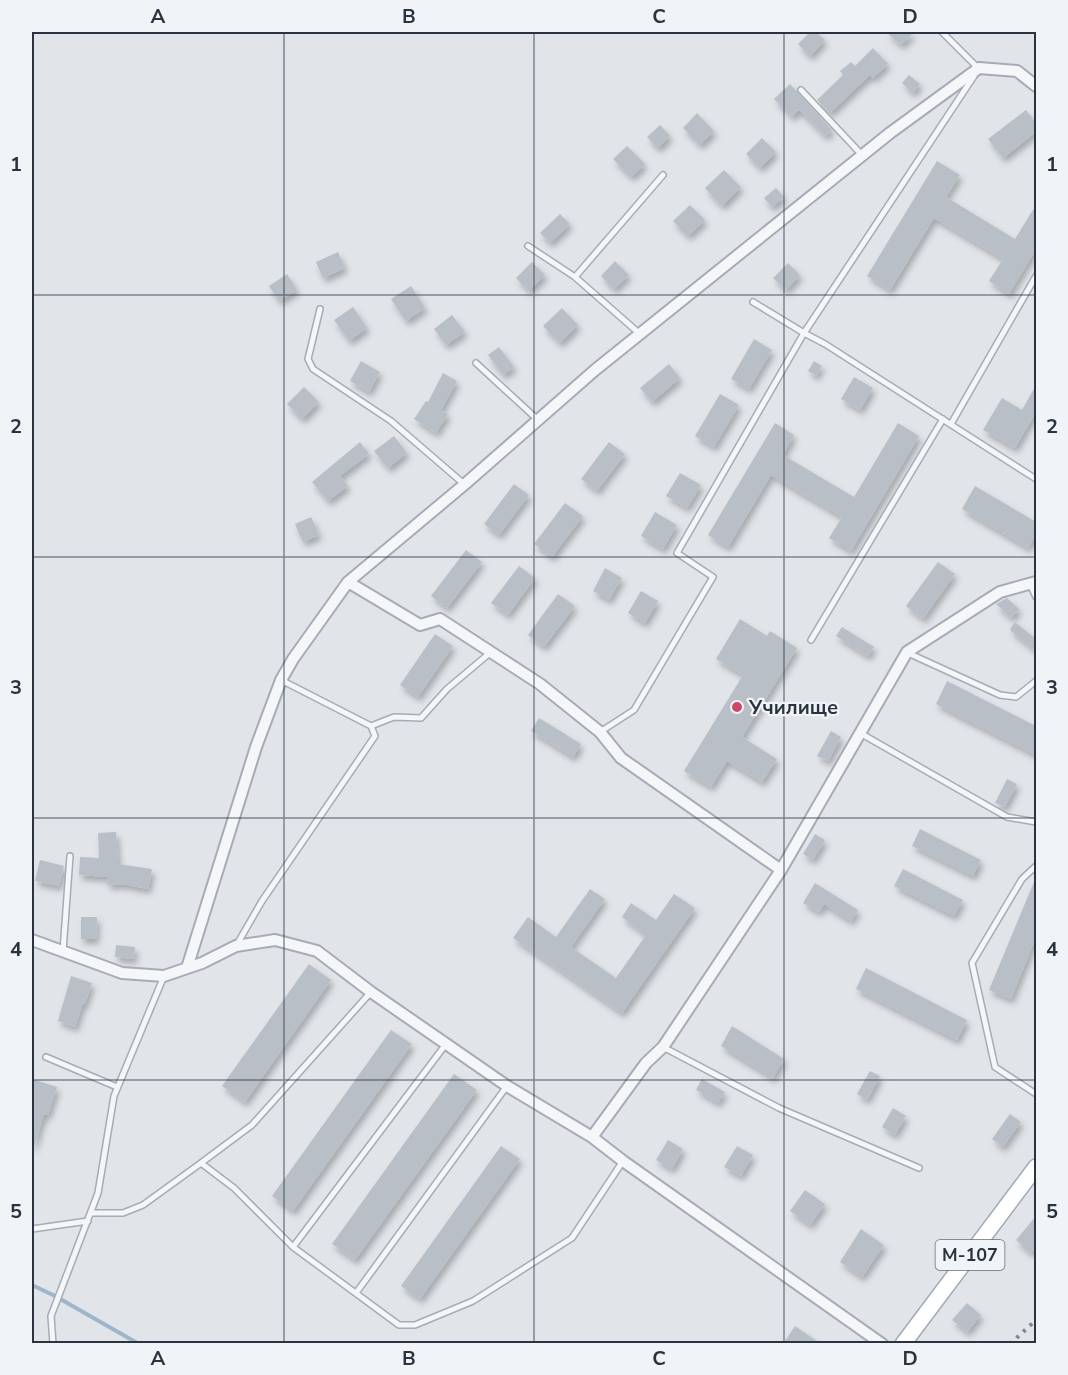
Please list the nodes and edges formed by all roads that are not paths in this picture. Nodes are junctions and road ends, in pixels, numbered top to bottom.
1 (942, 32) edge
2 (979, 68) junction
3 (1036, 86) edge
4 (801, 90) dead end
5 (862, 155) junction
6 (663, 175) dead end
7 (528, 246) dead end
8 (1036, 276) edge
9 (575, 277) junction
10 (753, 302) dead end
11 (320, 309) dead end
12 (804, 333) junction
13 (640, 334) junction
14 (476, 363) dead end
15 (943, 419) junction
16 (538, 420) junction
17 (951, 424) junction
18 (1036, 479) edge
19 (465, 484) junction
20 (348, 582) junction
21 (1034, 583) edge
22 (1036, 597) edge
23 (811, 640) dead end
24 (491, 652) junction
25 (907, 652) junction
26 (281, 680) junction
27 (1036, 681) edge
28 (371, 726) junction
29 (600, 732) junction
30 (860, 733) junction
31 (1036, 822) edge
32 (70, 856) dead end
33 (1036, 866) edge
34 (781, 870) junction
35 (32, 940) edge
36 (236, 946) junction
37 (63, 951) junction
38 (187, 968) junction
39 (164, 976) junction
40 (371, 992) junction
41 (447, 1043) junction
42 (663, 1047) junction
43 (46, 1057) dead end
44 (507, 1086) junction
45 (117, 1087) junction
46 (1036, 1094) edge
47 (592, 1137) junction
48 (622, 1161) junction
49 (201, 1163) junction
50 (1036, 1167) edge
51 (919, 1168) dead end
52 (91, 1213) junction
53 (88, 1221) junction
54 (32, 1229) edge
55 (293, 1247) junction
56 (356, 1293) junction
57 (53, 1344) edge
58 (882, 1344) edge
59 (903, 1344) edge

1 - 2 lane
2 - 3 street
2 - 5 street
2 - 12 lane
4 - 5 lane
5 - 13 street
6 - 9 lane
7 - 9 lane
8 - 17 lane
9 - 13 lane
10 - 12 lane
11 - 19 lane
12 - 15 lane
12 - 29 lane
13 - 16 street
14 - 16 lane
15 - 17 lane
15 - 23 lane
16 - 19 street
17 - 18 lane
19 - 20 street
20 - 24 street
20 - 26 street
21 - 22 lane
21 - 25 street
24 - 28 lane
24 - 29 street
25 - 27 lane
25 - 30 street
26 - 28 lane
26 - 38 street
28 - 36 lane
29 - 34 street
30 - 31 lane
30 - 34 street
32 - 37 lane
33 - 46 lane
34 - 42 street
35 - 37 street
36 - 38 street
36 - 40 street
37 - 39 street
38 - 39 street
39 - 45 lane
40 - 41 street
40 - 49 lane
41 - 44 street
41 - 55 lane
42 - 47 street
42 - 51 lane
43 - 45 lane
44 - 47 street
44 - 56 lane
45 - 52 lane
47 - 48 street
48 - 56 lane
48 - 58 street
49 - 52 lane
49 - 55 lane
50 - 59 main road, М-107
52 - 53 lane
53 - 54 lane
53 - 57 lane
55 - 56 lane

